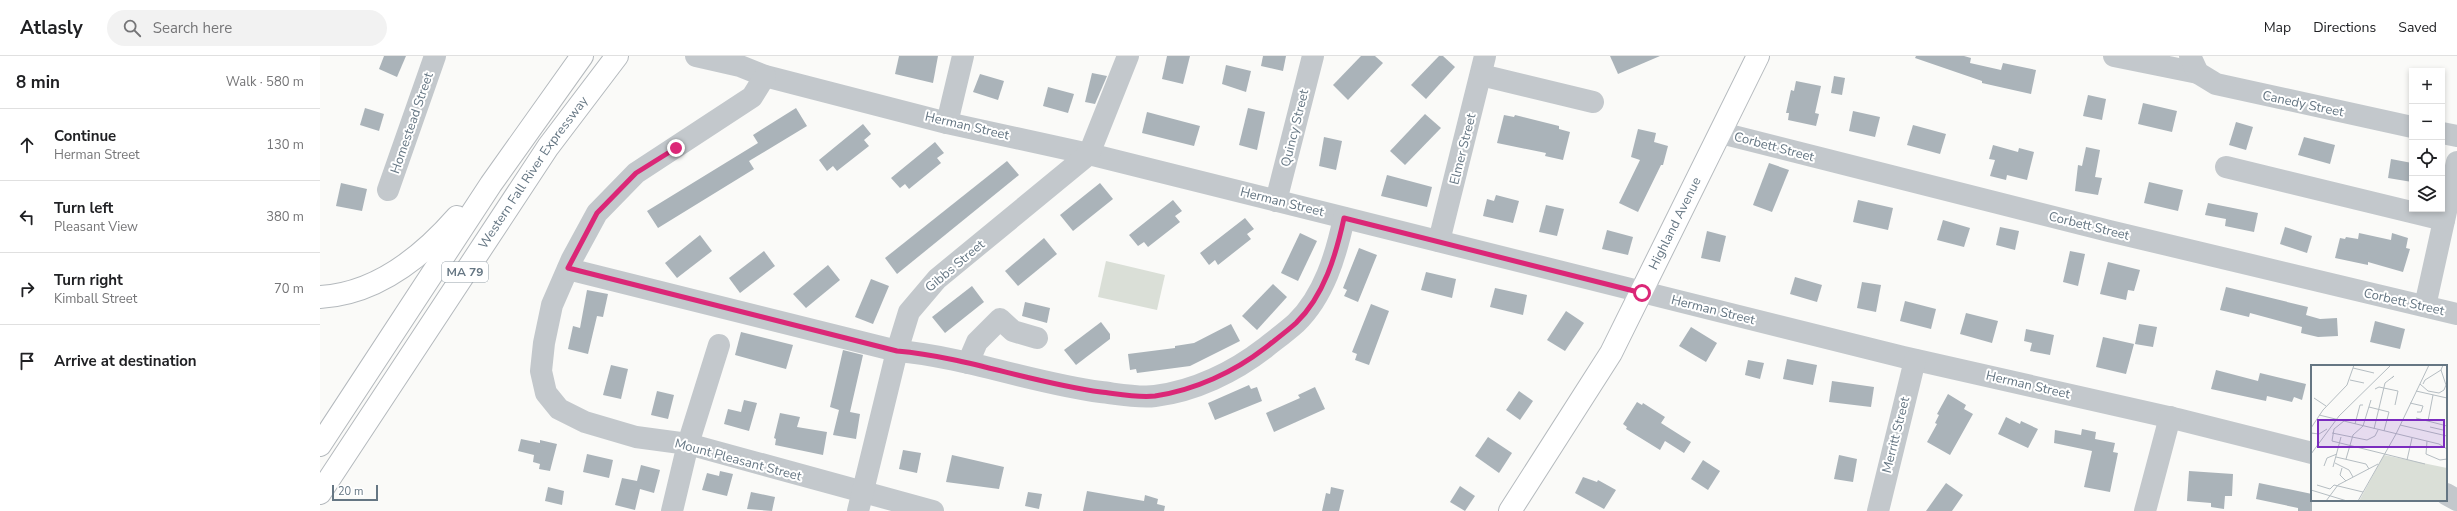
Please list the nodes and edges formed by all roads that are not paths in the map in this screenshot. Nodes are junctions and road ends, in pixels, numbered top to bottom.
1 (435, 56) edge
2 (582, 56) edge
3 (618, 56) edge
4 (696, 56) edge
5 (963, 56) edge
6 (1128, 56) edge
7 (1313, 56) edge
8 (1758, 56) edge
9 (2114, 56) edge
10 (1483, 65) edge
11 (2194, 65) edge
12 (765, 76) junction
13 (1593, 102) dead end
14 (947, 123) junction
15 (2409, 126) edge
16 (1721, 133) junction
17 (2445, 134) edge
18 (2457, 136) edge
19 (523, 138) junction
20 (1089, 154) junction
21 (2457, 162) edge
22 (2226, 167) dead end
23 (388, 190) dead end
24 (1276, 201) junction
25 (1344, 218) junction
26 (2444, 220) junction
27 (1439, 241) junction
28 (568, 268) junction
29 (1642, 293) junction
30 (320, 297) edge
31 (2425, 306) junction
32 (2457, 314) edge
33 (1037, 338) dead end
34 (719, 345) dead end
35 (897, 351) junction
36 (1915, 360) junction
37 (968, 363) junction
38 (2170, 417) junction
39 (688, 444) junction
40 (320, 445) edge
41 (347, 452) junction
42 (2311, 453) edge
43 (320, 493) edge
44 (2447, 495) edge
45 (2457, 500) edge
46 (861, 502) edge
47 (320, 504) edge
48 (672, 511) edge
49 (933, 511) edge
50 (1510, 511) edge
51 (1878, 511) edge
52 (2145, 511) edge

1 - 23 street, Homestead Street
2 - 19 main road, Western Fall River Expressway / MA 79
3 - 41 main road, Western Fall River Expressway / MA 79
4 - 12 street, Herman Street
5 - 14 street
6 - 20 street
7 - 24 street, Quincy Street
8 - 16 main road, Highland Avenue
9 - 11 street, Canedy Street
10 - 13 street
10 - 27 street, Elmer Street
11 - 15 street, Canedy Street
12 - 14 street, Herman Street
12 - 28 street
14 - 20 street, Herman Street
16 - 29 main road, Highland Avenue
16 - 31 street, Corbett Street
17 - 18 street
19 - 30 main road
19 - 40 main road, Western Fall River Expressway / MA 79
20 - 24 street, Herman Street
20 - 35 street, Gibbs Street
21 - 26 street
22 - 26 street
24 - 25 street, Herman Street
25 - 27 street, Herman Street
25 - 37 street
26 - 31 street
27 - 29 street, Herman Street
28 - 35 street
28 - 39 street, Mount Pleasant Street
29 - 36 street, Herman Street
29 - 50 main road, Highland Avenue
31 - 32 street, Corbett Street
33 - 37 street
34 - 39 street
35 - 37 street
35 - 46 street, Gibbs Street
36 - 38 street, Herman Street
36 - 51 street, Merritt Street
38 - 42 street, Herman Street
38 - 52 street
39 - 46 street, Mount Pleasant Street
39 - 48 street
41 - 43 main road, Western Fall River Expressway / MA 79
41 - 47 main road
44 - 45 street
46 - 49 street, Mount Pleasant Street

